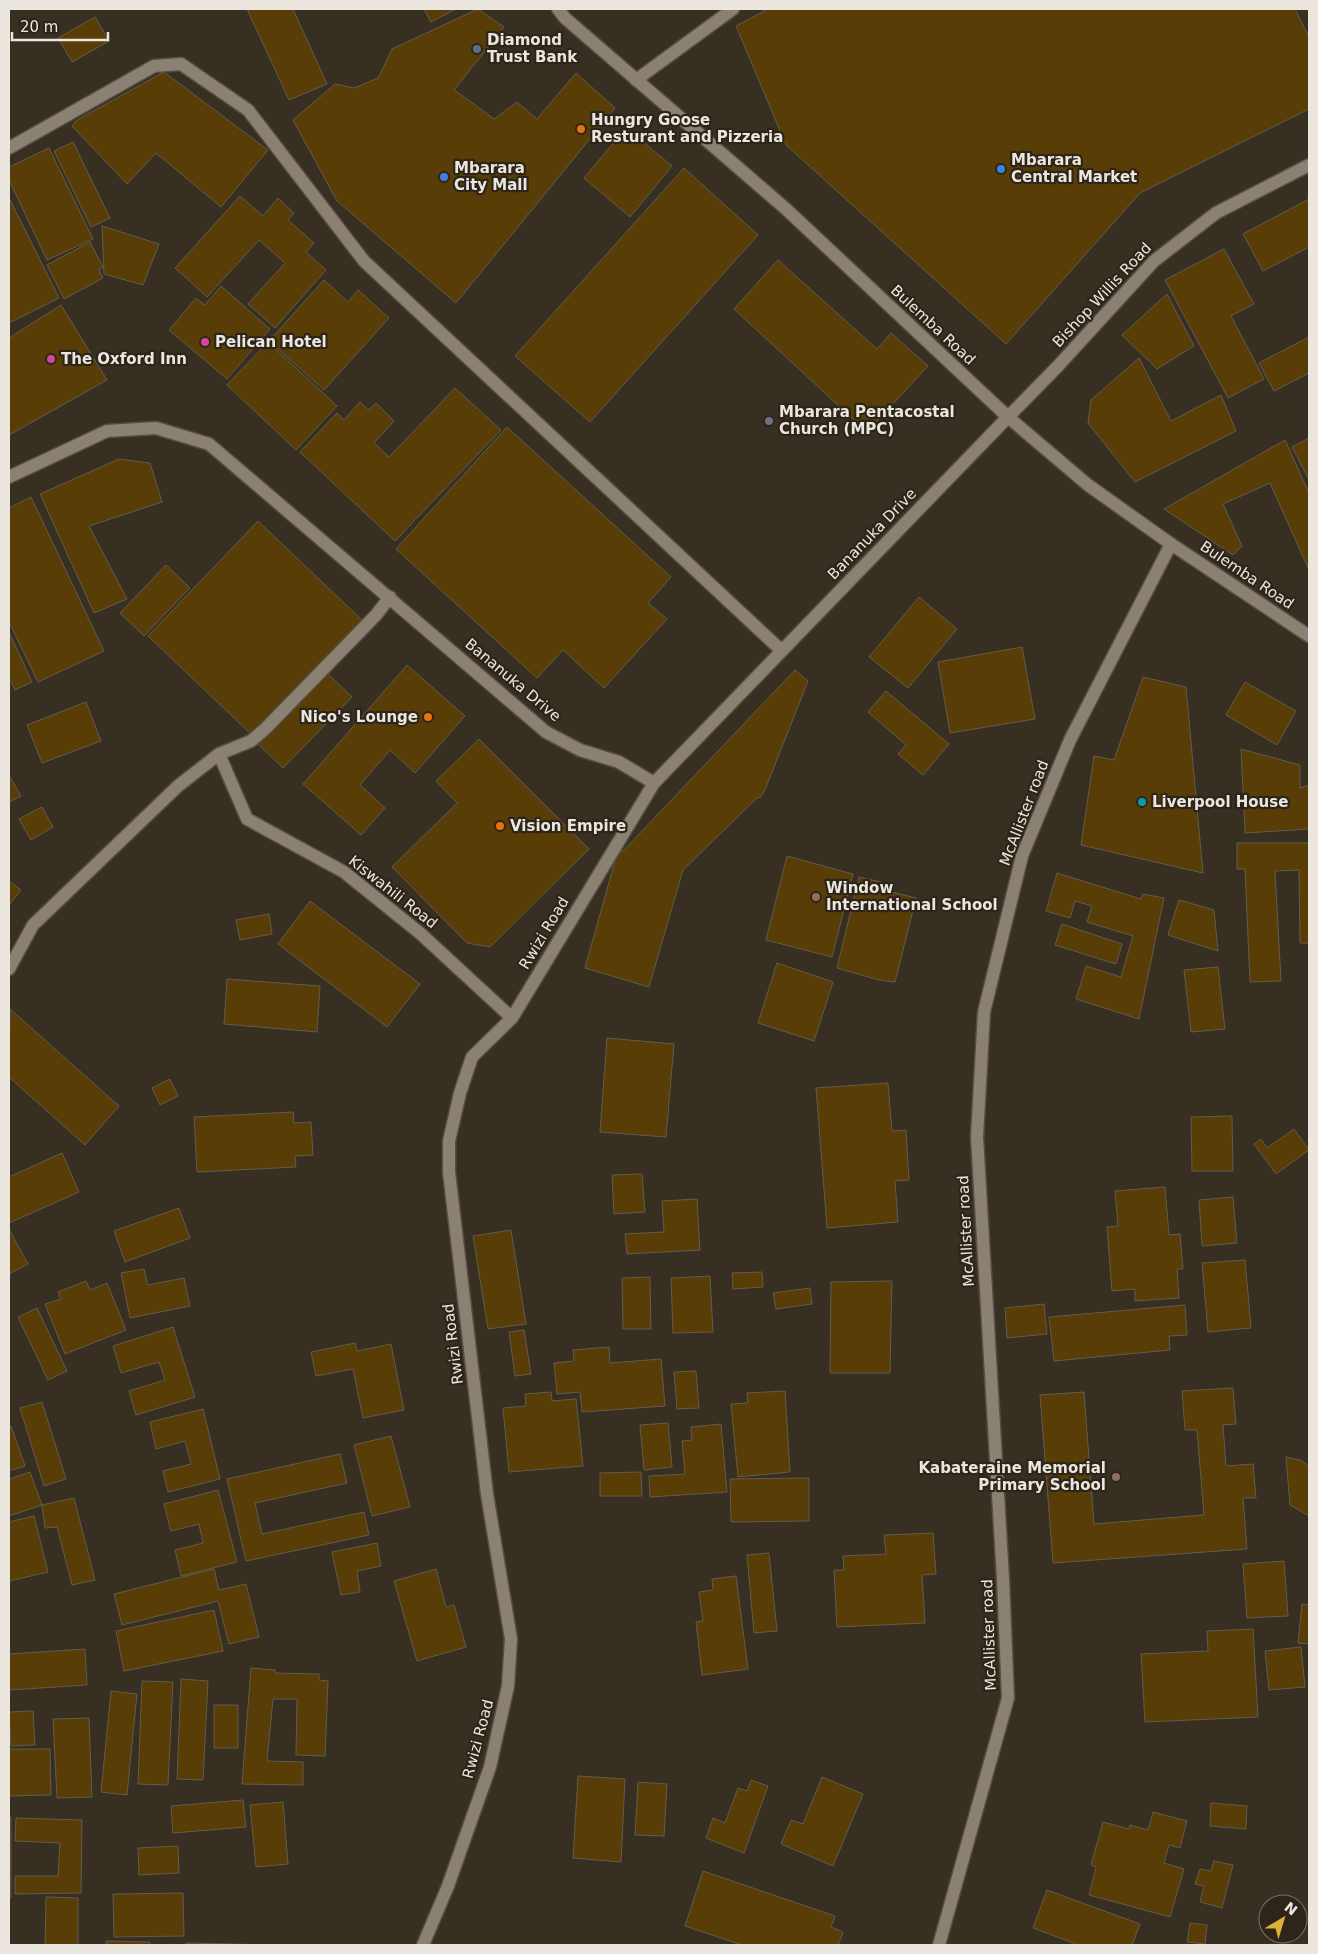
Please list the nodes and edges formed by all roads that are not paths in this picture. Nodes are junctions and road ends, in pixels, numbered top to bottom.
1 (558, 9) edge
2 (734, 9) edge
3 (636, 80) junction
4 (9, 148) edge
5 (1309, 165) edge
6 (1008, 417) junction
7 (9, 477) edge
8 (1171, 544) junction
9 (390, 597) junction
10 (1308, 635) edge
11 (782, 651) junction
12 (219, 754) junction
13 (654, 783) junction
14 (9, 969) edge
15 (512, 1018) junction
16 (423, 1945) edge
17 (939, 1945) edge

1 - 3 street, Bulemba Road
2 - 3 street
3 - 6 street, Bulemba Road
4 - 11 street
5 - 6 street, Bishop Willis Road
6 - 8 street, Bulemba Road
6 - 11 street, Bananuka Drive
7 - 9 street, Bananuka Drive
8 - 10 street, Bulemba Road
8 - 17 street, McAllister road
9 - 12 street
9 - 13 street, Bananuka Drive
11 - 13 street, Bananuka Drive
12 - 14 street
12 - 15 street, Kiswahili Road
13 - 15 street, Rwizi Road
15 - 16 street, Rwizi Road

